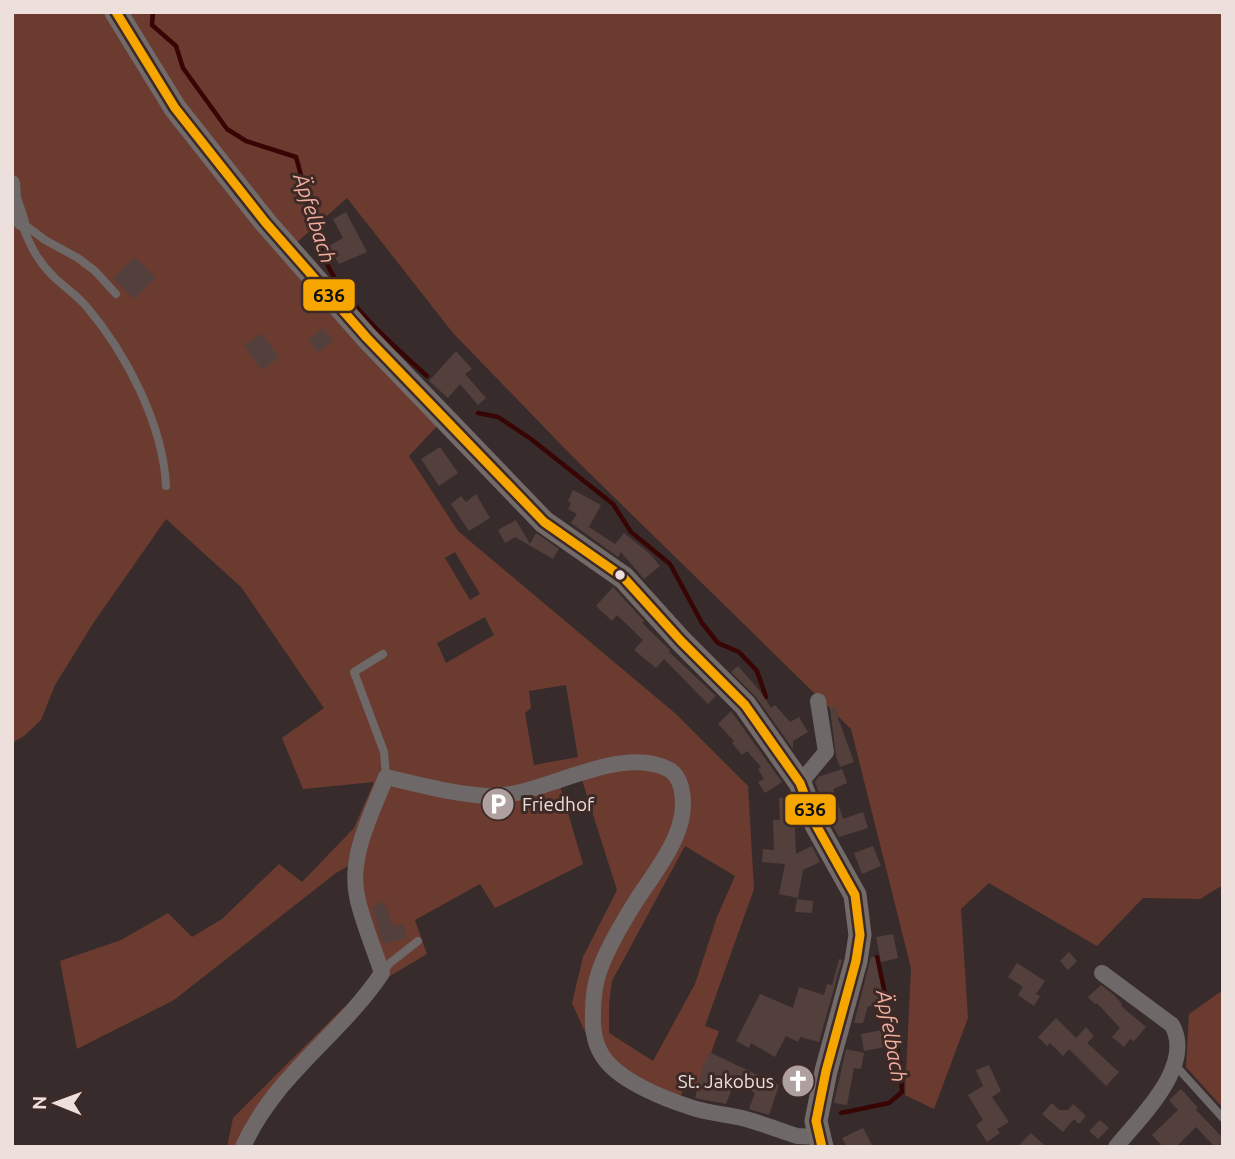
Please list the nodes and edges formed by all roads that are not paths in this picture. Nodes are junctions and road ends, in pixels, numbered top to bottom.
1 (116, 12) edge
2 (12, 183) edge
3 (21, 222) junction
4 (116, 294) dead end
5 (166, 485) dead end
6 (383, 654) dead end
7 (818, 701) dead end
8 (386, 777) junction
9 (800, 783) junction
10 (418, 941) dead end
11 (382, 973) junction
12 (1102, 973) dead end
13 (1175, 1065) junction
14 (1223, 1118) edge
15 (820, 1142) edge
16 (243, 1147) edge
17 (1116, 1147) edge

1 - 9 street
2 - 3 street
3 - 4 lane
3 - 5 lane
6 - 8 lane
7 - 9 street
8 - 11 street
8 - 15 street
9 - 15 street
10 - 11 lane
11 - 16 street
12 - 13 street
13 - 14 lane
13 - 17 street

